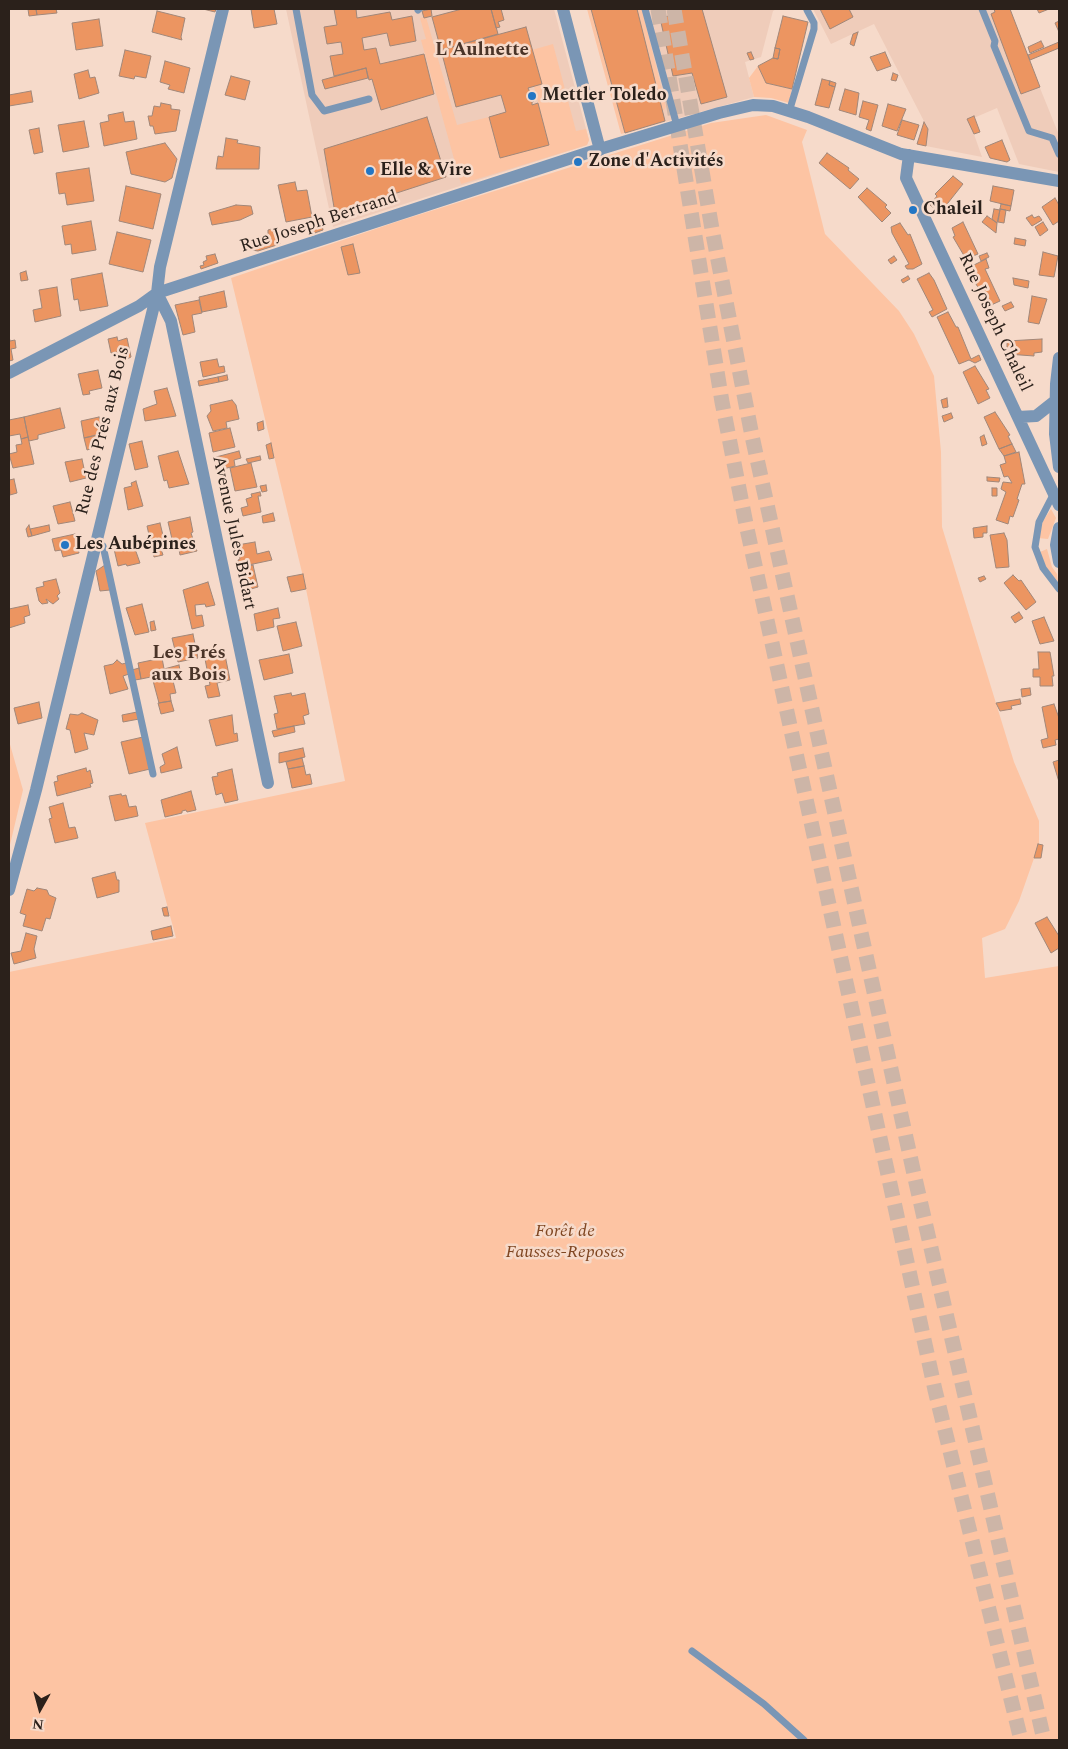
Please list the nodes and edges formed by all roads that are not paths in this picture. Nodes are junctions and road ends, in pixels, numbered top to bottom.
1 (223, 9) edge
2 (296, 9) edge
3 (563, 9) edge
4 (645, 9) edge
5 (982, 9) edge
6 (807, 10) edge
7 (368, 99) dead end
8 (789, 112) junction
9 (677, 126) junction
10 (600, 150) junction
11 (1059, 154) edge
12 (908, 155) junction
13 (1059, 181) edge
14 (157, 294) junction
15 (1059, 358) edge
16 (9, 373) edge
17 (1055, 401) junction
18 (1018, 416) junction
19 (1059, 467) edge
20 (1055, 491) junction
21 (1059, 505) edge
22 (1059, 528) edge
23 (95, 540) junction
24 (1059, 562) edge
25 (1059, 589) edge
26 (153, 774) dead end
27 (268, 783) dead end
28 (9, 890) edge
29 (692, 1651) dead end
30 (804, 1740) edge

1 - 14 street, Rue des Prés aux Bois
2 - 7 lane
3 - 10 street
4 - 9 lane
5 - 11 lane
6 - 8 lane
8 - 9 street, Rue Joseph Bertrand
8 - 12 street, Rue Joseph Bertrand
9 - 10 street, Rue Joseph Bertrand
10 - 14 street, Rue Joseph Bertrand
12 - 13 street, Rue Joseph Bertrand
12 - 18 street, Rue Joseph Chaleil
14 - 16 street, Rue Joseph Bertrand
14 - 23 street, Rue des Prés aux Bois
14 - 27 street, Avenue Jules Bidart
15 - 17 street
17 - 18 street
17 - 19 street
18 - 20 street, Rue Joseph Chaleil
20 - 21 street, Rue Joseph Chaleil
20 - 25 lane
22 - 24 street
23 - 26 lane
23 - 28 street, Rue des Prés aux Bois
29 - 30 lane

